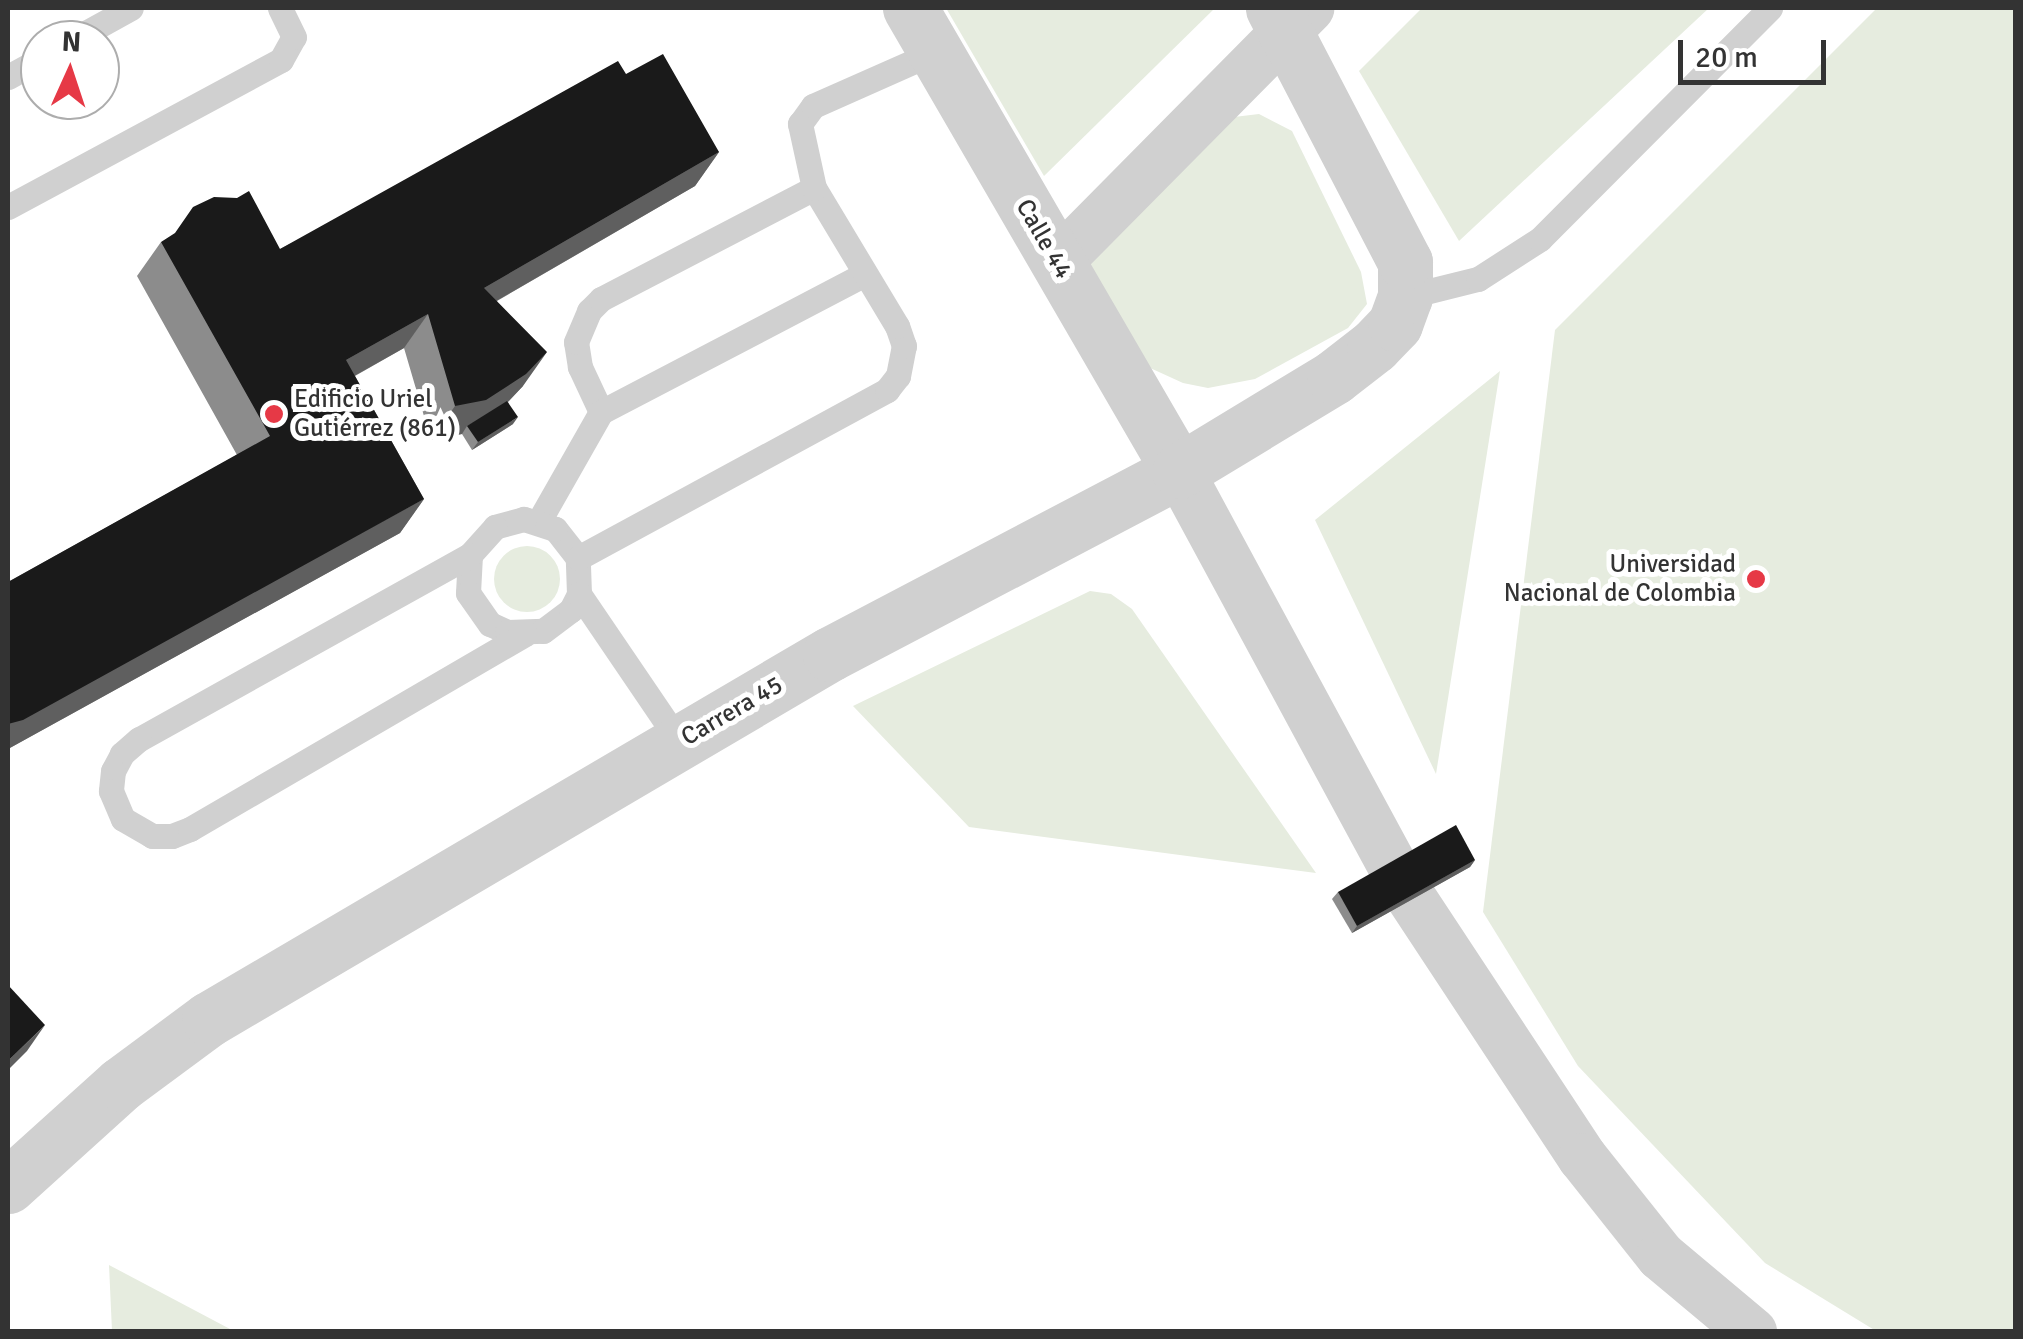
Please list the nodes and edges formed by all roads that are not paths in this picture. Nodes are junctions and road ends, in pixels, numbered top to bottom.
1 (280, 8) edge
2 (1770, 8) edge
3 (1289, 15) edge
4 (922, 30) edge
5 (814, 188) junction
6 (8, 207) edge
7 (1057, 263) junction
8 (865, 274) junction
9 (1405, 298) junction
10 (601, 412) junction
11 (1179, 470) junction
12 (538, 522) junction
13 (470, 555) junction
14 (578, 558) junction
15 (579, 594) junction
16 (525, 634) junction
17 (679, 742) junction
18 (8, 1186) edge
19 (1752, 1332) edge

1 - 6 lane
2 - 9 lane
3 - 7 street
3 - 9 street
4 - 5 lane
4 - 7 street, Calle 44
5 - 8 lane
5 - 10 lane
7 - 11 street, Calle 44
8 - 10 lane
8 - 14 lane
9 - 11 street, Carrera 45
10 - 12 lane
11 - 17 street, Carrera 45
11 - 19 street
12 - 13 lane
12 - 14 lane
13 - 16 lane
13 - 16 lane
14 - 15 lane
15 - 16 lane
15 - 17 lane
17 - 18 street, Carrera 45

